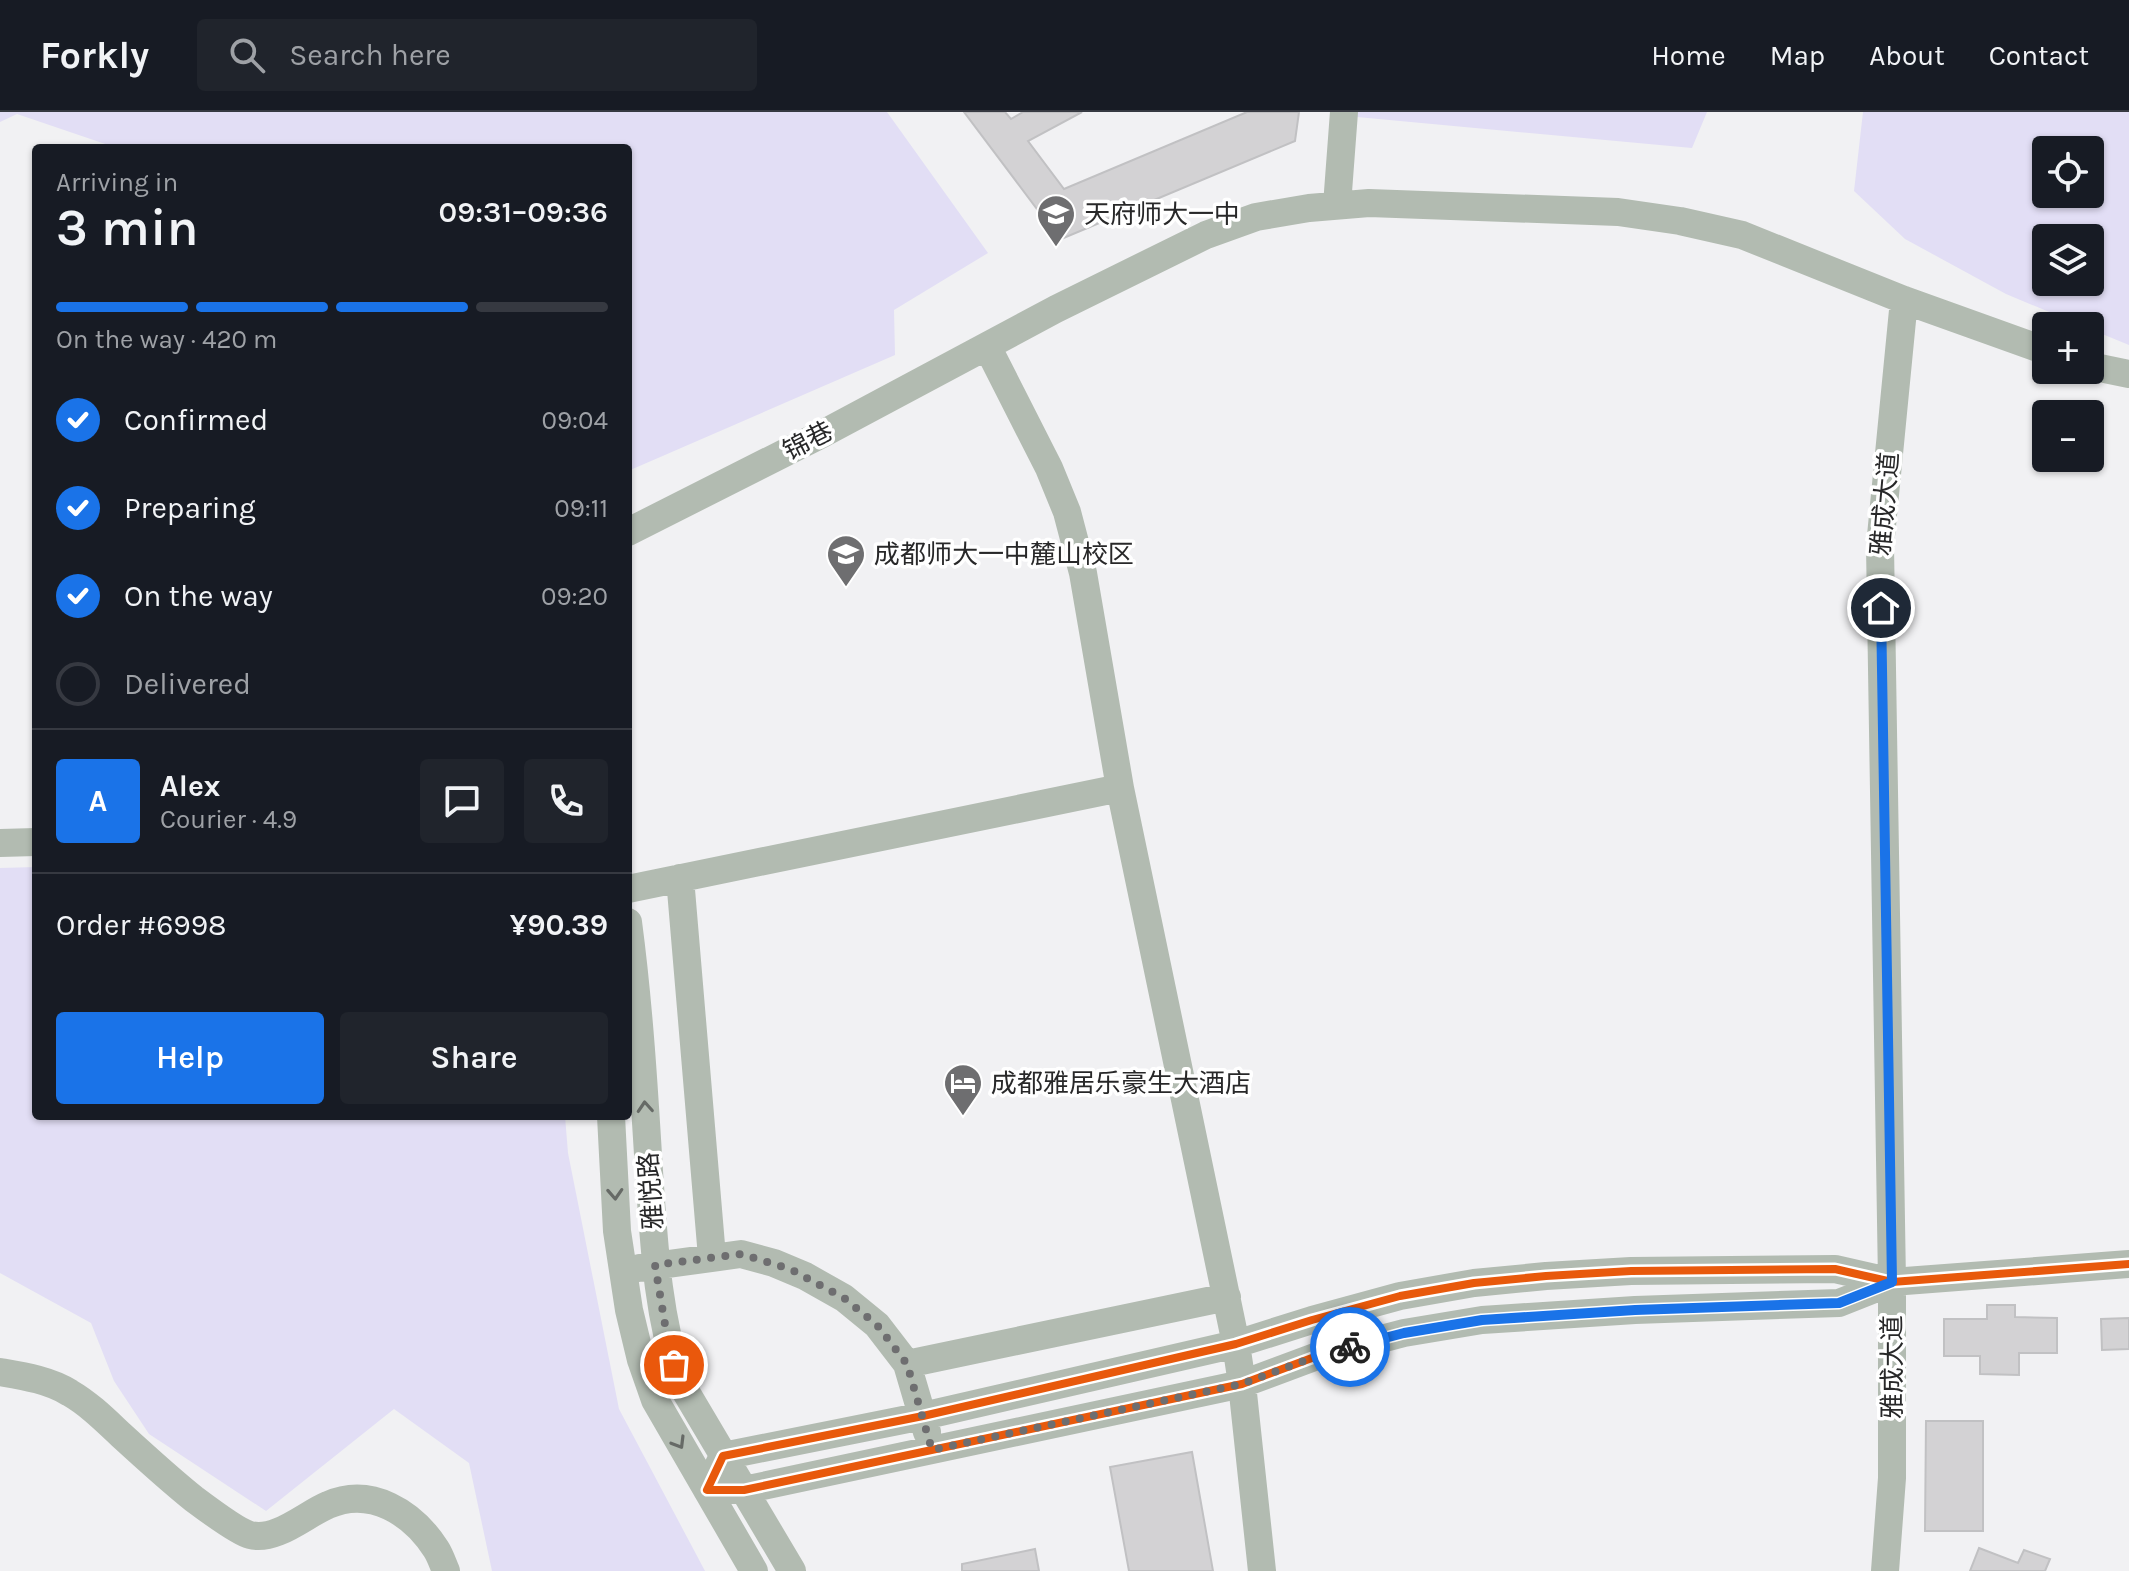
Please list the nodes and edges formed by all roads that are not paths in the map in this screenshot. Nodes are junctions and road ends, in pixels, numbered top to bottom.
1 (1344, 112) edge
2 (1337, 205) junction
3 (1904, 300) junction
4 (987, 346) junction
5 (2032, 346) edge
6 (2104, 369) edge
7 (2129, 374) edge
8 (632, 530) edge
9 (1120, 788) junction
10 (32, 842) edge
11 (0, 843) edge
12 (680, 878) junction
13 (632, 888) edge
14 (632, 953) edge
15 (611, 1120) edge
16 (712, 1257) junction
17 (2129, 1264) edge
18 (655, 1265) junction
19 (622, 1270) junction
20 (1892, 1282) junction
21 (1227, 1297) junction
22 (1236, 1344) junction
23 (907, 1364) junction
24 (0, 1372) edge
25 (1242, 1384) junction
26 (923, 1416) junction
27 (932, 1450) junction
28 (723, 1456) junction
29 (707, 1490) junction
30 (744, 1490) junction
31 (446, 1571) edge
32 (754, 1571) edge
33 (792, 1571) edge
34 (1262, 1571) edge
35 (1885, 1571) edge

1 - 2 street
2 - 3 street, 锦巷
2 - 4 street, 锦巷
3 - 5 street, 锦巷
3 - 20 street, 雅成大道
4 - 8 street, 锦巷
4 - 9 street
6 - 7 street
9 - 12 street
9 - 21 street
10 - 11 street
12 - 13 street
12 - 16 street
18 -> 14 street, 雅悦路
15 -> 19 street
16 - 18 street
16 - 23 street
17 - 20 street
18 - 19 street
18 - 28 street, 雅悦路
19 -> 29 street
20 - 22 street
20 - 25 street
20 - 35 street, 雅成大道
21 - 22 street
21 - 23 street
22 - 25 street
22 - 26 street
23 - 26 street
24 - 31 street
25 - 27 street
25 - 34 street
26 - 27 street
26 - 28 street
27 - 30 street
28 - 29 street
28 - 30 street, 雅悦路
29 - 30 street
29 - 32 street
30 - 33 street, 雅悦路

